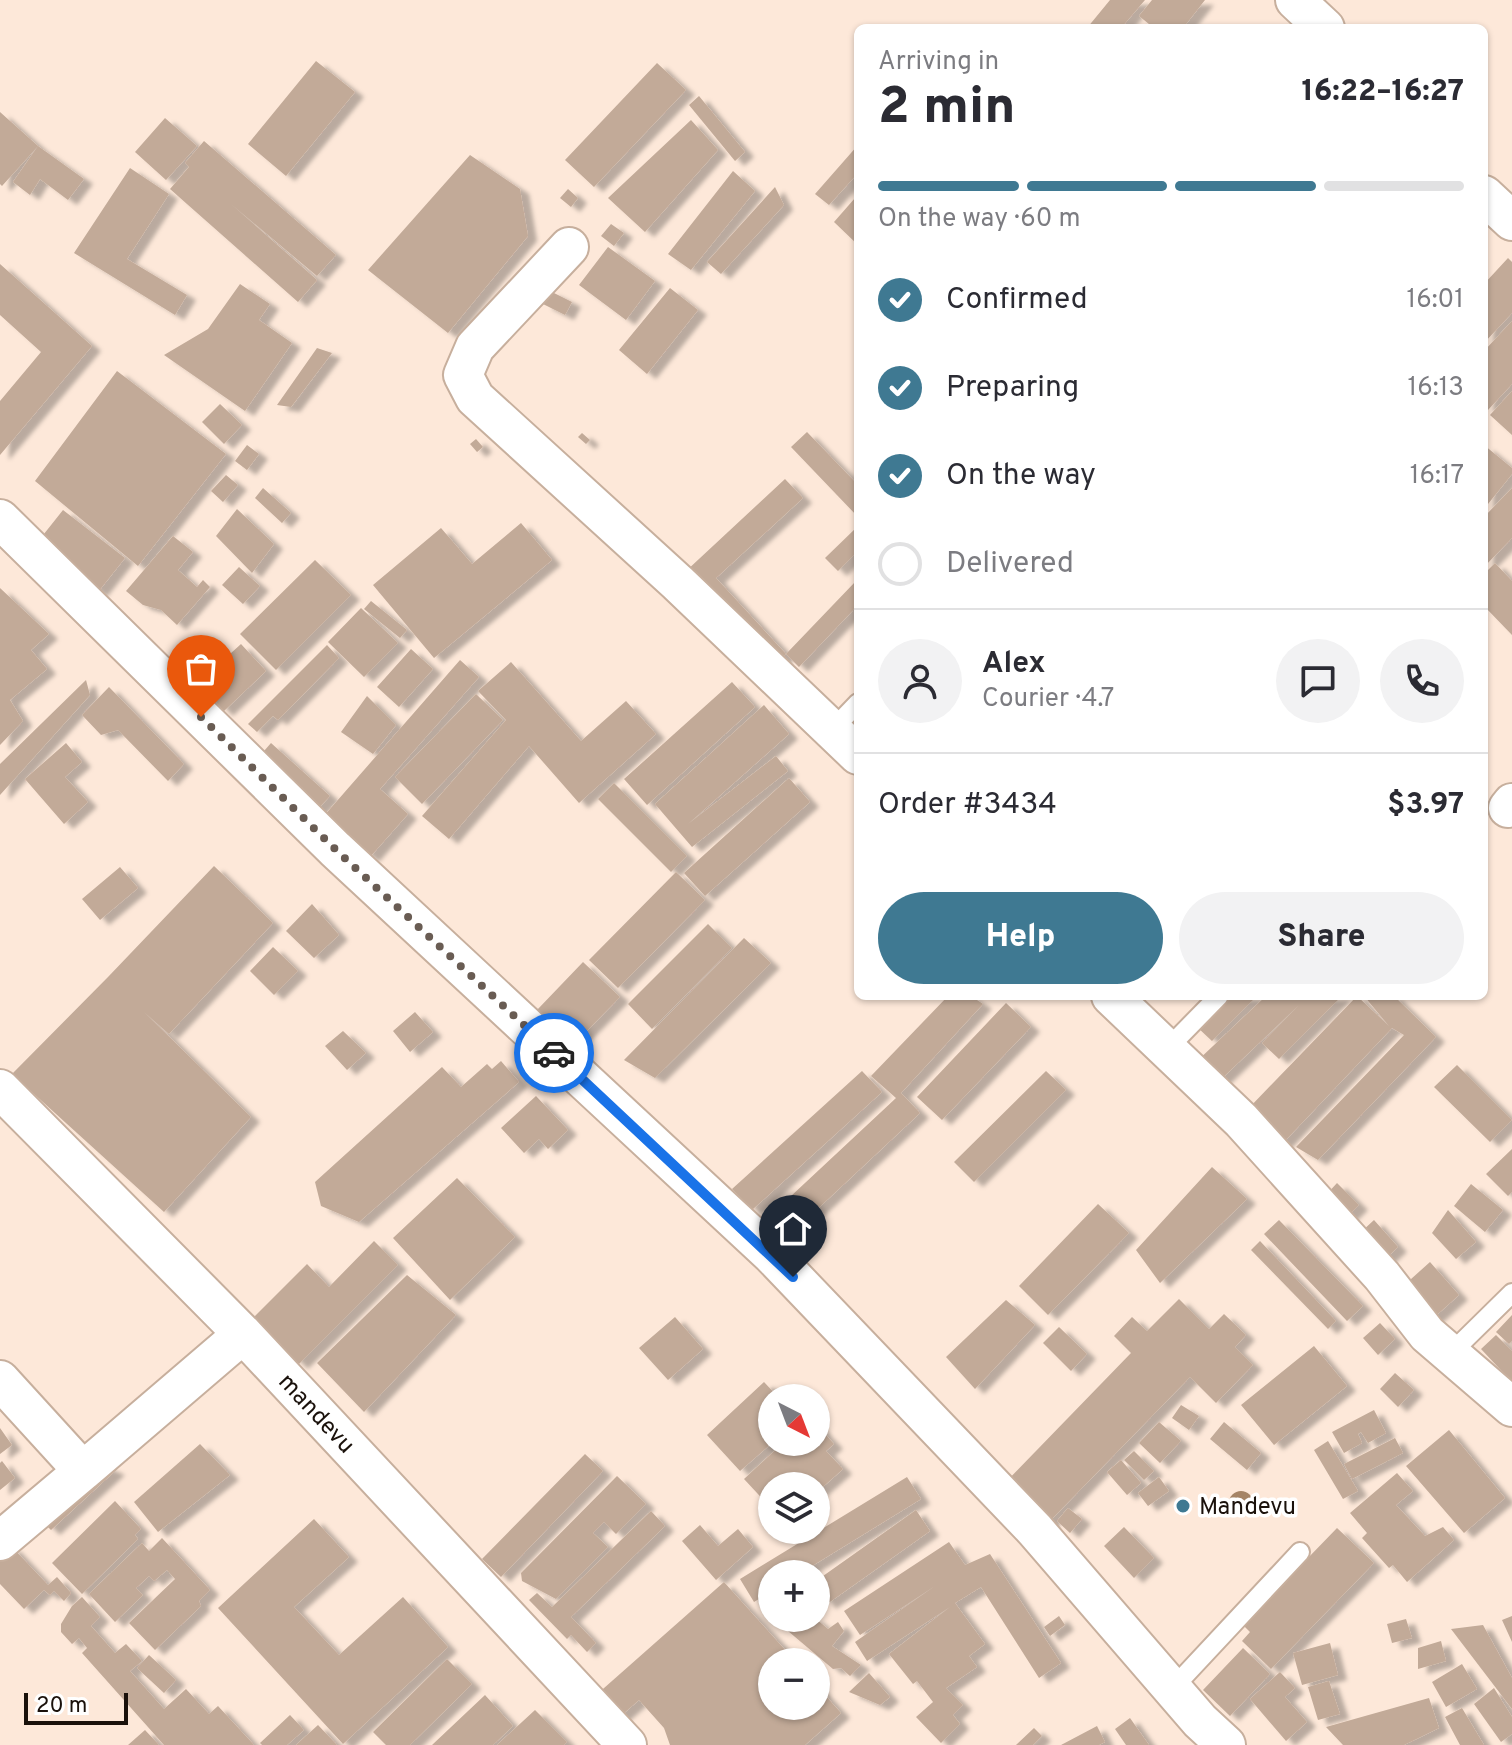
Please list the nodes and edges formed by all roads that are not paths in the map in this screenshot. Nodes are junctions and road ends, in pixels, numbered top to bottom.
1 (1295, 0) edge
2 (1321, 24) edge
3 (1488, 199) edge
4 (1512, 221) edge
5 (569, 247) dead end
6 (0, 519) edge
7 (854, 715) edge
8 (845, 742) edge
9 (1115, 1000) edge
10 (1215, 1000) edge
11 (1167, 1049) junction
12 (0, 1089) edge
13 (1512, 1293) edge
14 (243, 1334) junction
15 (1449, 1355) junction
16 (0, 1380) edge
17 (1512, 1407) edge
18 (83, 1471) junction
19 (0, 1541) edge
20 (1300, 1552) dead end
21 (1172, 1689) junction
22 (627, 1745) edge
23 (1226, 1745) edge

1 - 2 street
3 - 4 street
5 - 8 street
6 - 21 street
7 - 8 lane
9 - 11 street
10 - 11 lane
11 - 15 street
12 - 14 street, mandevu
13 - 15 lane
14 - 18 street
14 - 22 street, mandevu
15 - 17 street
16 - 18 street
18 - 19 street
20 - 21 lane
21 - 23 street

